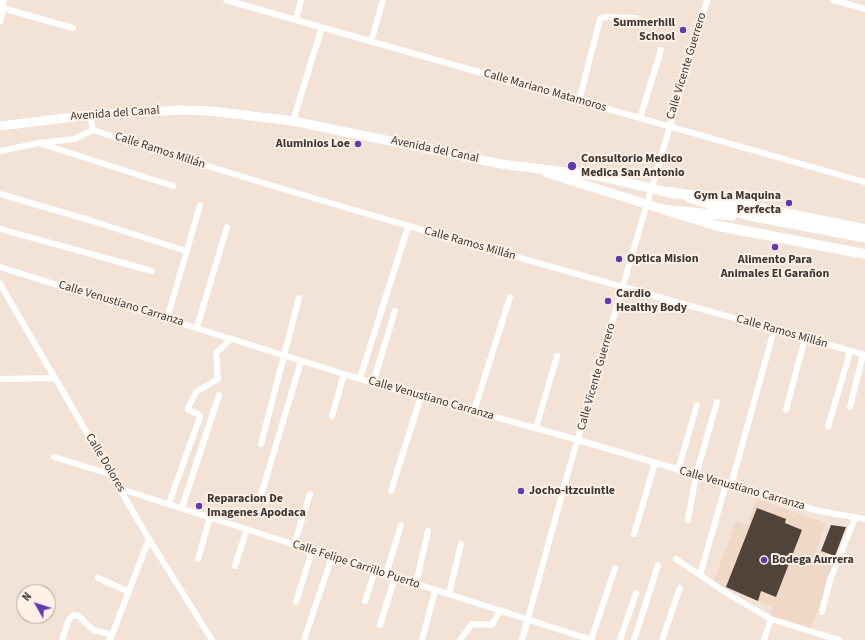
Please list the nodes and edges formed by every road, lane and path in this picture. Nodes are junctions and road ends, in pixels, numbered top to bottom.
1 (226, 0) edge
2 (301, 0) edge
3 (383, 0) edge
4 (707, 0) edge
5 (833, 0) edge
6 (2, 4) edge
7 (865, 9) edge
8 (636, 18) dead end
9 (0, 20) edge
10 (296, 20) junction
11 (322, 27) junction
12 (73, 28) dead end
13 (372, 42) junction
14 (661, 50) dead end
15 (579, 101) junction
16 (90, 115) junction
17 (640, 118) junction
18 (293, 120) junction
19 (0, 126) edge
20 (669, 126) junction
21 (93, 130) junction
22 (39, 143) junction
23 (0, 151) edge
24 (534, 169) junction
25 (865, 182) edge
26 (173, 186) dead end
27 (653, 187) junction
28 (668, 192) junction
29 (0, 194) edge
30 (200, 205) dead end
31 (647, 205) junction
32 (662, 209) junction
33 (750, 217) junction
34 (227, 227) dead end
35 (408, 227) junction
36 (0, 229) edge
37 (865, 229) edge
38 (865, 238) edge
39 (186, 251) junction
40 (865, 254) edge
41 (0, 267) edge
42 (152, 271) dead end
43 (0, 284) edge
44 (623, 286) junction
45 (510, 296) dead end
46 (300, 298) dead end
47 (395, 311) dead end
48 (167, 319) junction
49 (197, 327) junction
50 (774, 330) junction
51 (805, 338) junction
52 (231, 339) junction
53 (850, 352) junction
54 (864, 355) edge
55 (285, 356) junction
56 (557, 356) dead end
57 (301, 361) junction
58 (344, 374) junction
59 (55, 378) junction
60 (360, 378) junction
61 (2, 379) dead end
62 (373, 383) junction
63 (219, 395) dead end
64 (421, 396) junction
65 (717, 402) dead end
66 (697, 405) dead end
67 (850, 407) dead end
68 (474, 410) junction
69 (786, 410) dead end
70 (332, 416) dead end
71 (828, 427) dead end
72 (536, 428) junction
73 (578, 440) junction
74 (261, 444) dead end
75 (54, 457) dead end
76 (655, 463) junction
77 (678, 470) junction
78 (696, 475) junction
79 (112, 476) junction
80 (728, 484) junction
81 (120, 489) junction
82 (392, 491) dead end
83 (310, 494) dead end
84 (261, 495) dead end
85 (169, 503) junction
86 (182, 507) junction
87 (210, 517) junction
88 (855, 518) junction
89 (865, 519) edge
90 (688, 520) dead end
91 (401, 525) dead end
92 (247, 529) junction
93 (428, 531) dead end
94 (634, 534) dead end
95 (149, 539) junction
96 (461, 544) dead end
97 (294, 545) junction
98 (312, 551) junction
99 (332, 557) junction
100 (198, 559) dead end
101 (676, 559) dead end
102 (658, 564) dead end
103 (235, 566) dead end
104 (615, 568) dead end
105 (375, 571) junction
106 (386, 574) junction
107 (700, 575) junction
108 (395, 577) junction
109 (98, 578) dead end
110 (416, 584) junction
111 (680, 588) dead end
112 (435, 591) junction
113 (129, 592) junction
114 (636, 593) dead end
115 (449, 594) junction
116 (365, 601) dead end
117 (296, 602) dead end
118 (500, 610) junction
119 (822, 612) dead end
120 (528, 619) junction
121 (771, 619) junction
122 (380, 625) dead end
123 (111, 638) edge
124 (62, 640) edge
125 (212, 640) edge
126 (304, 640) edge
127 (422, 640) edge
128 (460, 640) edge
129 (522, 640) edge
130 (591, 640) edge
131 (620, 640) edge
132 (634, 640) edge
133 (662, 640) edge
134 (764, 640) edge
135 (839, 640) edge

1 - 10 street, Calle Mariano Matamoros
2 - 10 street
3 - 13 street
4 - 20 street, Calle Vicente Guerrero
5 - 7 street
6 - 9 street
6 - 12 street
8 - 15 street
10 - 11 street, Calle Mariano Matamoros
11 - 13 street, Calle Mariano Matamoros
11 - 18 street
13 - 15 street, Calle Mariano Matamoros
14 - 17 street
15 - 17 street, Calle Mariano Matamoros
16 - 18 main road, Avenida del Canal
16 - 19 main road, Avenida del Canal
16 - 21 street
17 - 20 street, Calle Mariano Matamoros
18 - 24 main road, Avenida del Canal
20 - 25 street, Calle Mariano Matamoros
20 - 27 street, Calle Vicente Guerrero
21 - 22 street
21 - 35 street, Calle Ramos Millán
22 - 23 street
22 - 26 street
24 - 27 main road, Avenida del Canal
24 - 31 main road
27 - 28 main road, Avenida del Canal
27 - 31 street, Calle Vicente Guerrero
28 - 33 main road, Avenida del Canal
28 - 37 main road
29 - 39 street
30 - 39 street
31 - 32 main road
31 - 44 street, Calle Vicente Guerrero
32 - 33 main road
32 - 40 main road
33 - 38 main road, Avenida del Canal
34 - 49 street
35 - 44 street, Calle Ramos Millán
35 - 60 street
36 - 42 street
39 - 48 street
41 - 48 street, Calle Venustiano Carranza
43 - 59 street, Calle Dolores
44 - 50 street, Calle Ramos Millán
44 - 73 street, Calle Vicente Guerrero
45 - 68 street
46 - 55 street
47 - 62 street
48 - 49 street, Calle Venustiano Carranza
49 - 52 street, Calle Venustiano Carranza
50 - 51 street, Calle Ramos Millán
50 - 80 street
51 - 53 street, Calle Ramos Millán
51 - 69 street
52 - 55 street, Calle Venustiano Carranza
52 - 85 street
53 - 54 street, Calle Ramos Millán
53 - 71 street
54 - 67 street
55 - 57 street, Calle Venustiano Carranza
55 - 74 street
56 - 72 street
57 - 58 street, Calle Venustiano Carranza
57 - 84 street
58 - 60 street, Calle Venustiano Carranza
58 - 70 street
59 - 61 street
59 - 79 street, Calle Dolores
60 - 62 street, Calle Venustiano Carranza
62 - 64 street, Calle Venustiano Carranza
63 - 86 street
64 - 68 street, Calle Venustiano Carranza
64 - 82 street
65 - 78 street
66 - 77 street
68 - 72 street, Calle Venustiano Carranza
72 - 73 street, Calle Venustiano Carranza
73 - 76 street, Calle Venustiano Carranza
73 - 120 street, Calle Vicente Guerrero
75 - 79 street
76 - 77 street, Calle Venustiano Carranza
76 - 94 street
77 - 78 street, Calle Venustiano Carranza
78 - 80 street, Calle Venustiano Carranza
78 - 90 street
79 - 81 street, Calle Dolores
80 - 88 street, Calle Venustiano Carranza
80 - 107 street
81 - 85 street, Calle Felipe Carrillo Puerto
81 - 95 street, Calle Dolores
83 - 97 street
85 - 86 street, Calle Felipe Carrillo Puerto
86 - 87 street, Calle Felipe Carrillo Puerto
87 - 92 street, Calle Felipe Carrillo Puerto
87 - 100 street
88 - 89 street, Calle Venustiano Carranza
88 - 119 street
91 - 106 street
92 - 97 street, Calle Felipe Carrillo Puerto
92 - 103 street
93 - 110 street
95 - 113 street
95 - 125 street, Calle Dolores
96 - 115 street
97 - 98 street, Calle Felipe Carrillo Puerto
98 - 99 street, Calle Felipe Carrillo Puerto
98 - 117 street
99 - 105 street, Calle Felipe Carrillo Puerto
99 - 126 street
101 - 107 street
102 - 132 street
104 - 130 street
105 - 106 street, Calle Felipe Carrillo Puerto
105 - 116 street
106 - 108 street, Calle Felipe Carrillo Puerto
107 - 121 street
108 - 110 street, Calle Felipe Carrillo Puerto
108 - 122 street
109 - 113 street
110 - 112 street, Calle Felipe Carrillo Puerto
111 - 133 street
112 - 115 street, Calle Felipe Carrillo Puerto
112 - 127 street
113 - 123 street
114 - 131 street
115 - 118 street, Calle Felipe Carrillo Puerto
118 - 120 street, Calle Felipe Carrillo Puerto
118 - 128 street
120 - 129 street, Calle Vicente Guerrero
120 - 130 street, Calle Felipe Carrillo Puerto
121 - 134 street
121 - 135 street
123 - 124 street

